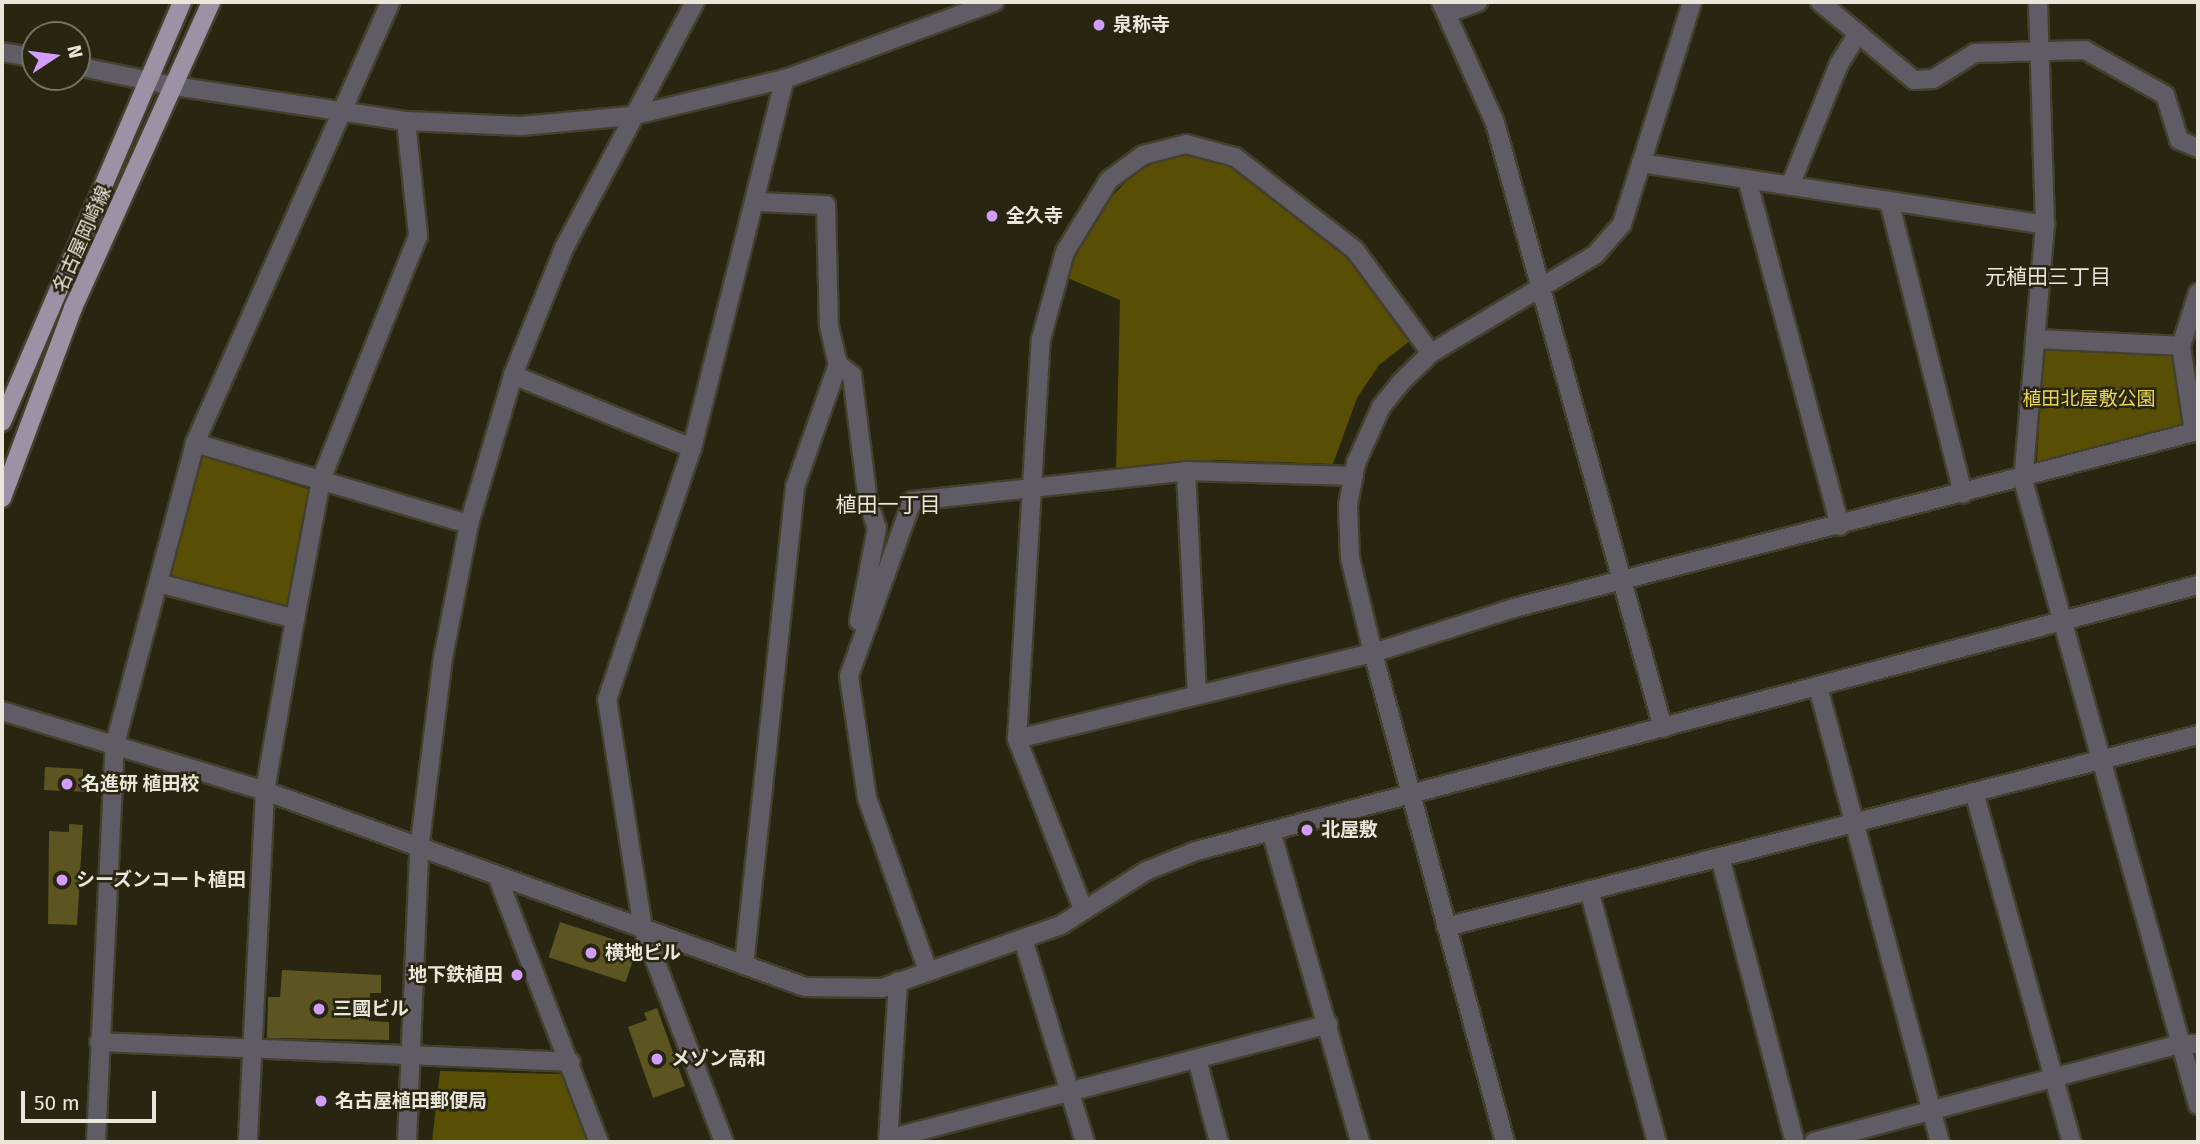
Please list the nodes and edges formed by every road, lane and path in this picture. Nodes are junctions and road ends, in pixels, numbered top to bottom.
1 (182, 2) edge
2 (211, 2) edge
3 (390, 2) edge
4 (695, 2) edge
5 (993, 2) edge
6 (1478, 2) edge
7 (1692, 2) edge
8 (1820, 2) edge
9 (2038, 2) edge
10 (1445, 8) edge
11 (1858, 34) junction
12 (2040, 51) junction
13 (2, 52) edge
14 (21, 55) edge
15 (91, 69) edge
16 (148, 79) junction
17 (785, 79) junction
18 (174, 86) junction
19 (342, 108) junction
20 (631, 116) junction
21 (406, 121) junction
22 (2198, 148) edge
23 (1641, 163) junction
24 (1747, 179) junction
25 (1790, 186) junction
26 (1889, 201) junction
27 (757, 202) junction
28 (2045, 225) junction
29 (1541, 284) junction
30 (2198, 293) edge
31 (2035, 339) junction
32 (2181, 345) junction
33 (1431, 353) junction
34 (838, 364) junction
35 (513, 375) junction
36 (2, 422) edge
37 (2196, 432) edge
38 (195, 443) junction
39 (692, 448) junction
40 (1186, 471) junction
41 (1353, 476) junction
42 (321, 480) junction
43 (2023, 480) junction
44 (1032, 488) junction
45 (1963, 494) junction
46 (2, 498) edge
47 (470, 524) junction
48 (1840, 526) junction
49 (158, 583) junction
50 (1622, 584) junction
51 (2198, 585) edge
52 (295, 619) junction
53 (2062, 621) junction
54 (1373, 653) junction
55 (849, 676) junction
56 (1818, 687) junction
57 (1197, 695) junction
58 (2, 711) edge
59 (1663, 728) junction
60 (2198, 735) edge
61 (1017, 739) junction
62 (115, 744) junction
63 (2101, 760) junction
64 (265, 791) junction
65 (1974, 792) junction
66 (1411, 795) junction
67 (1854, 822) junction
68 (1271, 831) junction
69 (419, 850) junction
70 (1720, 857) junction
71 (498, 878) junction
72 (1589, 890) junction
73 (1083, 909) junction
74 (1446, 927) junction
75 (643, 929) junction
76 (1023, 939) junction
77 (744, 965) junction
78 (928, 971) junction
79 (898, 981) junction
80 (1328, 1024) junction
81 (99, 1041) junction
82 (2190, 1044) edge
83 (251, 1048) junction
84 (412, 1054) junction
85 (1197, 1059) junction
86 (571, 1062) junction
87 (2054, 1078) junction
88 (1072, 1094) junction
89 (2198, 1105) edge
90 (1932, 1111) junction
91 (888, 1141) edge
92 (96, 1142) edge
93 (248, 1142) edge
94 (408, 1142) edge
95 (599, 1142) edge
96 (724, 1142) edge
97 (1085, 1142) edge
98 (1219, 1142) edge
99 (1360, 1142) edge
100 (1505, 1142) edge
101 (1657, 1142) edge
102 (1795, 1142) edge
103 (1814, 1142) edge
104 (1940, 1142) edge
105 (2072, 1142) edge

1 - 16 main road, 名古屋岡崎線
2 - 18 main road, 名古屋岡崎線
3 - 19 street
4 - 20 street
5 - 17 street
6 - 10 street
7 - 23 street
8 - 11 street
9 - 12 street
10 - 29 street
11 - 12 street
11 - 25 street
12 - 22 street
12 - 28 street
13 - 14 street
15 - 16 street
16 - 18 street
16 - 36 main road, 名古屋岡崎線
17 - 20 street
17 - 27 street
18 - 19 street
18 - 46 main road, 名古屋岡崎線
19 - 21 street
19 - 38 street
20 - 21 street
20 - 35 street
21 - 42 street
23 - 24 street
23 - 29 street
24 - 25 street
24 - 48 street
25 - 26 street
26 - 28 street
26 - 45 street
27 - 34 street
27 - 39 street
28 - 31 street
29 - 33 street
29 - 50 street
30 - 32 street
31 - 32 street
31 - 43 street
32 - 37 street
33 - 41 street
33 - 44 street
34 - 55 street
34 - 77 street
35 - 39 street
35 - 47 street
37 - 43 street
38 - 42 street
38 - 49 street
39 - 75 street
40 - 41 street
40 - 44 street
40 - 57 street
41 - 54 street
42 - 47 street
42 - 52 street
43 - 45 street
43 - 53 street
44 - 55 street
44 - 61 street
45 - 48 street
47 - 69 street
48 - 50 street
49 - 52 street
49 - 62 street
50 - 54 street
50 - 59 street
51 - 53 street
52 - 64 street
53 - 56 street
53 - 63 street
54 - 57 street
54 - 66 street
55 - 78 street
56 - 59 street
56 - 67 street
57 - 61 street
58 - 62 street
59 - 66 street
60 - 63 street
61 - 73 street
62 - 64 street
62 - 81 street
63 - 65 street
63 - 82 street
64 - 69 street
64 - 83 street
65 - 67 street
65 - 87 street
66 - 68 street
66 - 74 street
67 - 70 street
67 - 90 street
68 - 73 street
68 - 80 street
69 - 71 street
69 - 84 street
70 - 72 street
70 - 102 street
71 - 75 street
71 - 86 street
72 - 74 street
72 - 101 street
73 - 76 street
74 - 100 street
75 - 77 street
75 - 96 street
76 - 78 street
76 - 88 street
77 - 79 street
78 - 79 street
79 - 91 street
80 - 85 street
80 - 99 street
81 - 83 street
81 - 92 street
82 - 87 street
82 - 89 street
83 - 84 street
83 - 93 street
84 - 86 street
84 - 94 street
85 - 88 street
85 - 98 street
86 - 95 street
87 - 90 street
87 - 105 street
88 - 91 street
88 - 97 street
90 - 103 street
90 - 104 street

